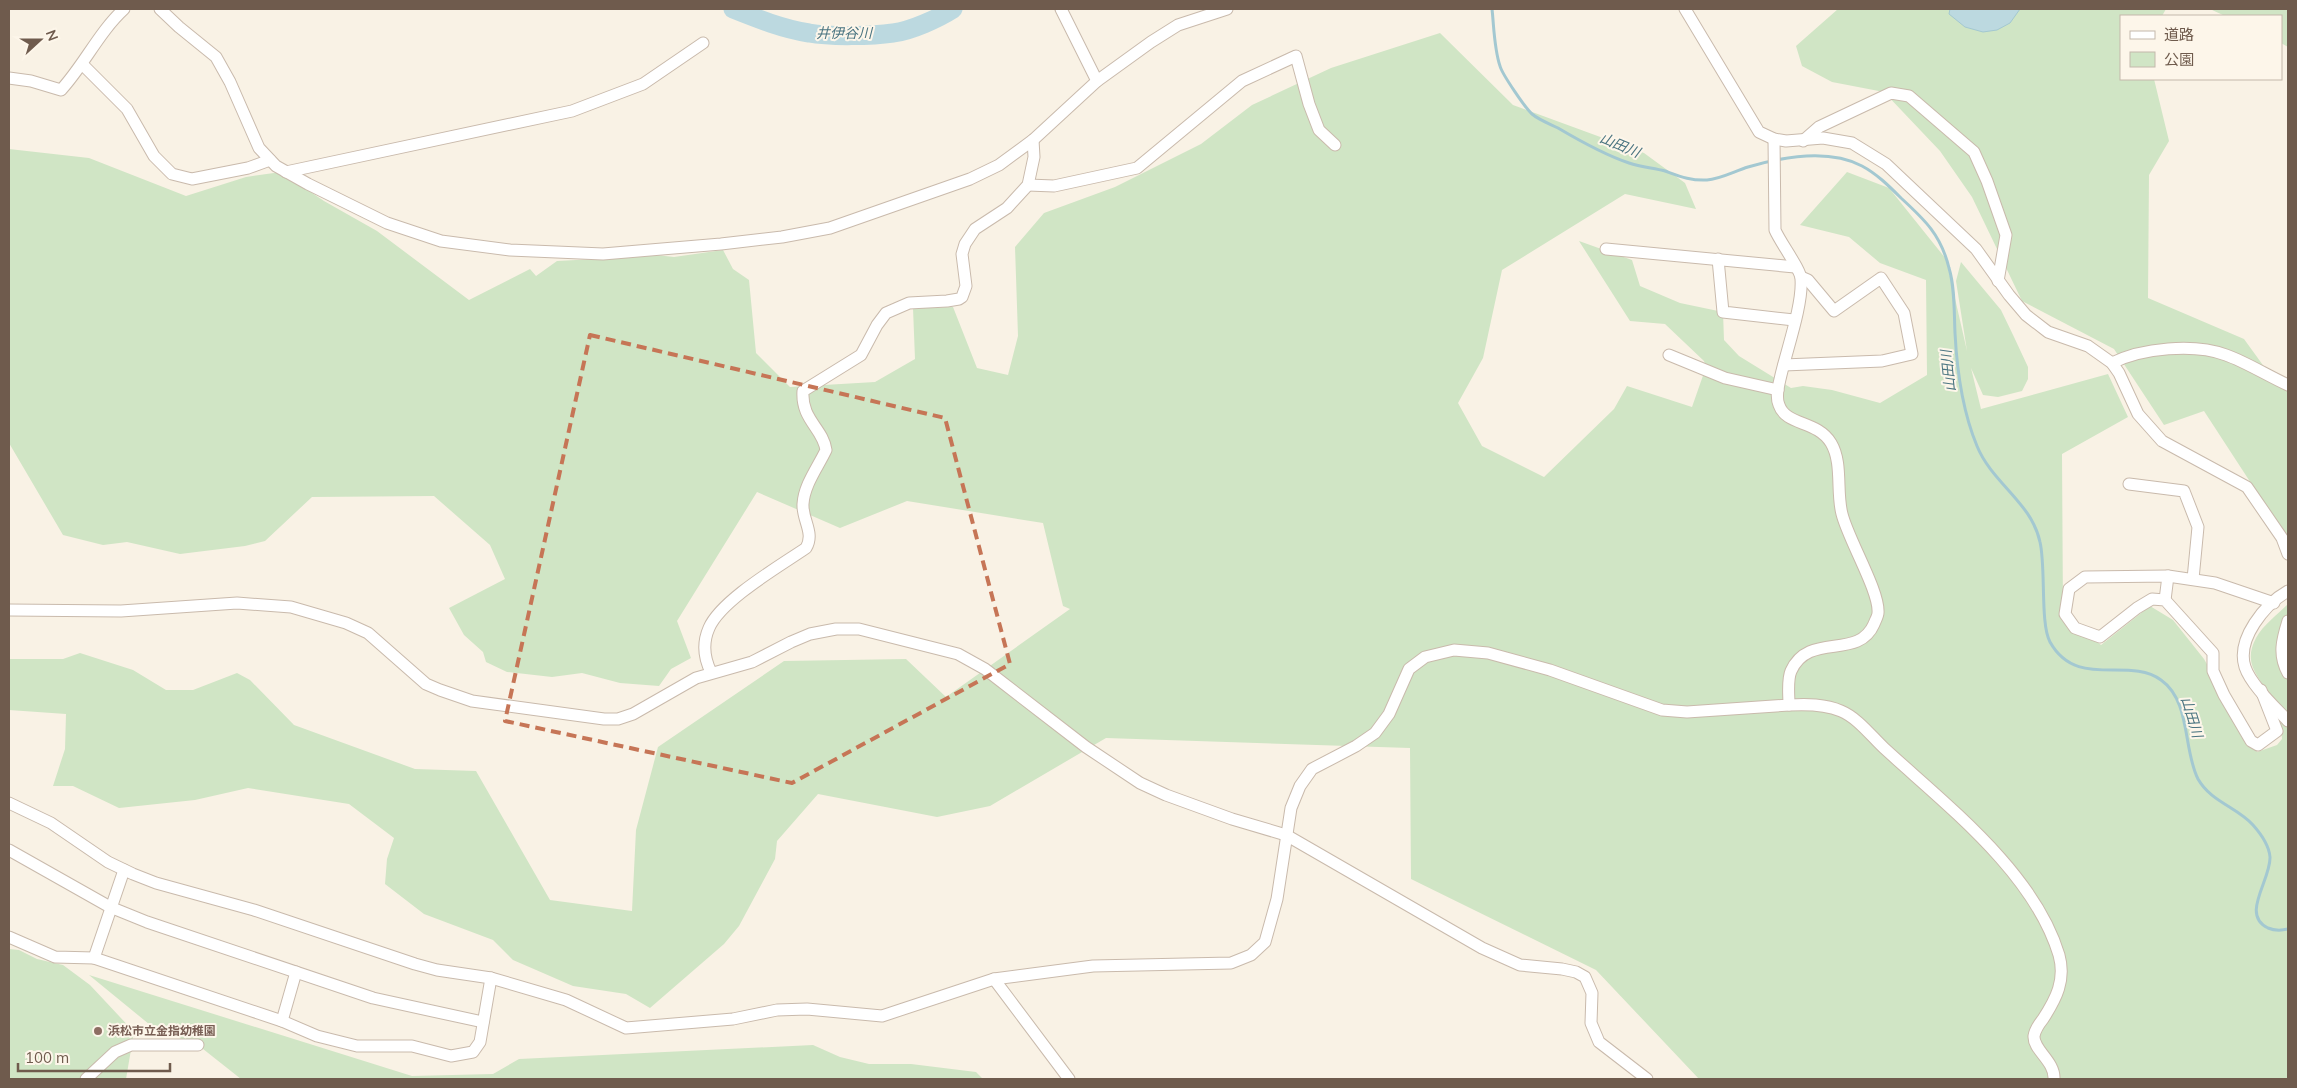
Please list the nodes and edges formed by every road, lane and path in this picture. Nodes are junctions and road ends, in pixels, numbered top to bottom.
1 (124, 9) edge
2 (160, 9) edge
3 (1061, 9) edge
4 (1227, 9) edge
5 (1685, 9) edge
6 (703, 43) dead end
7 (82, 64) junction
8 (9, 78) edge
9 (1097, 81) junction
10 (1033, 140) junction
11 (1803, 141) junction
12 (1774, 143) junction
13 (1335, 145) dead end
14 (270, 160) junction
15 (286, 172) junction
16 (1028, 185) junction
17 (1606, 249) dead end
18 (1718, 259) junction
19 (1798, 272) junction
20 (1998, 281) junction
21 (1794, 320) junction
22 (1669, 355) dead end
23 (2112, 362) junction
24 (1784, 365) junction
25 (2288, 385) edge
26 (1778, 390) junction
27 (2129, 484) dead end
28 (2288, 554) edge
29 (2168, 576) junction
30 (2193, 580) junction
31 (2288, 592) edge
32 (2165, 600) junction
33 (2274, 603) junction
34 (9, 610) edge
35 (2288, 621) edge
36 (711, 672) junction
37 (2288, 673) edge
38 (2261, 690) junction
39 (1789, 705) junction
40 (2288, 721) edge
41 (9, 803) edge
42 (1286, 835) junction
43 (9, 850) edge
44 (124, 870) junction
45 (110, 907) junction
46 (9, 937) edge
47 (94, 958) junction
48 (296, 972) junction
49 (491, 978) junction
50 (994, 979) junction
51 (282, 1021) junction
52 (483, 1022) junction
53 (198, 1044) dead end
54 (86, 1079) edge
55 (1069, 1079) edge
56 (1647, 1079) edge
57 (2054, 1079) edge

1 - 7 street
2 - 14 street
3 - 9 street
4 - 9 street
5 - 12 street
6 - 15 street
7 - 8 street
7 - 14 street
9 - 10 street
10 - 15 street
10 - 16 street
11 - 12 street
11 - 20 street
11 - 20 street
12 - 19 street
13 - 16 street
14 - 15 street
16 - 36 street
17 - 18 street
18 - 19 street
18 - 21 street
19 - 21 street
19 - 24 street
20 - 23 street
21 - 24 street
22 - 26 street
23 - 25 street
23 - 28 street
24 - 26 street
26 - 39 street
27 - 30 street
29 - 30 street
29 - 32 street
29 - 32 street
30 - 33 street
31 - 33 street
32 - 38 street
33 - 38 street
34 - 36 street
35 - 37 street
36 - 42 street
38 - 40 street
39 - 42 street
39 - 57 street
41 - 44 street
42 - 50 street
42 - 56 street
43 - 45 street
44 - 45 street
44 - 49 street
45 - 47 street
45 - 48 street
46 - 47 street
47 - 51 street
48 - 51 street
48 - 52 street
49 - 50 street
49 - 52 street
50 - 55 street
51 - 52 street
53 - 54 street

